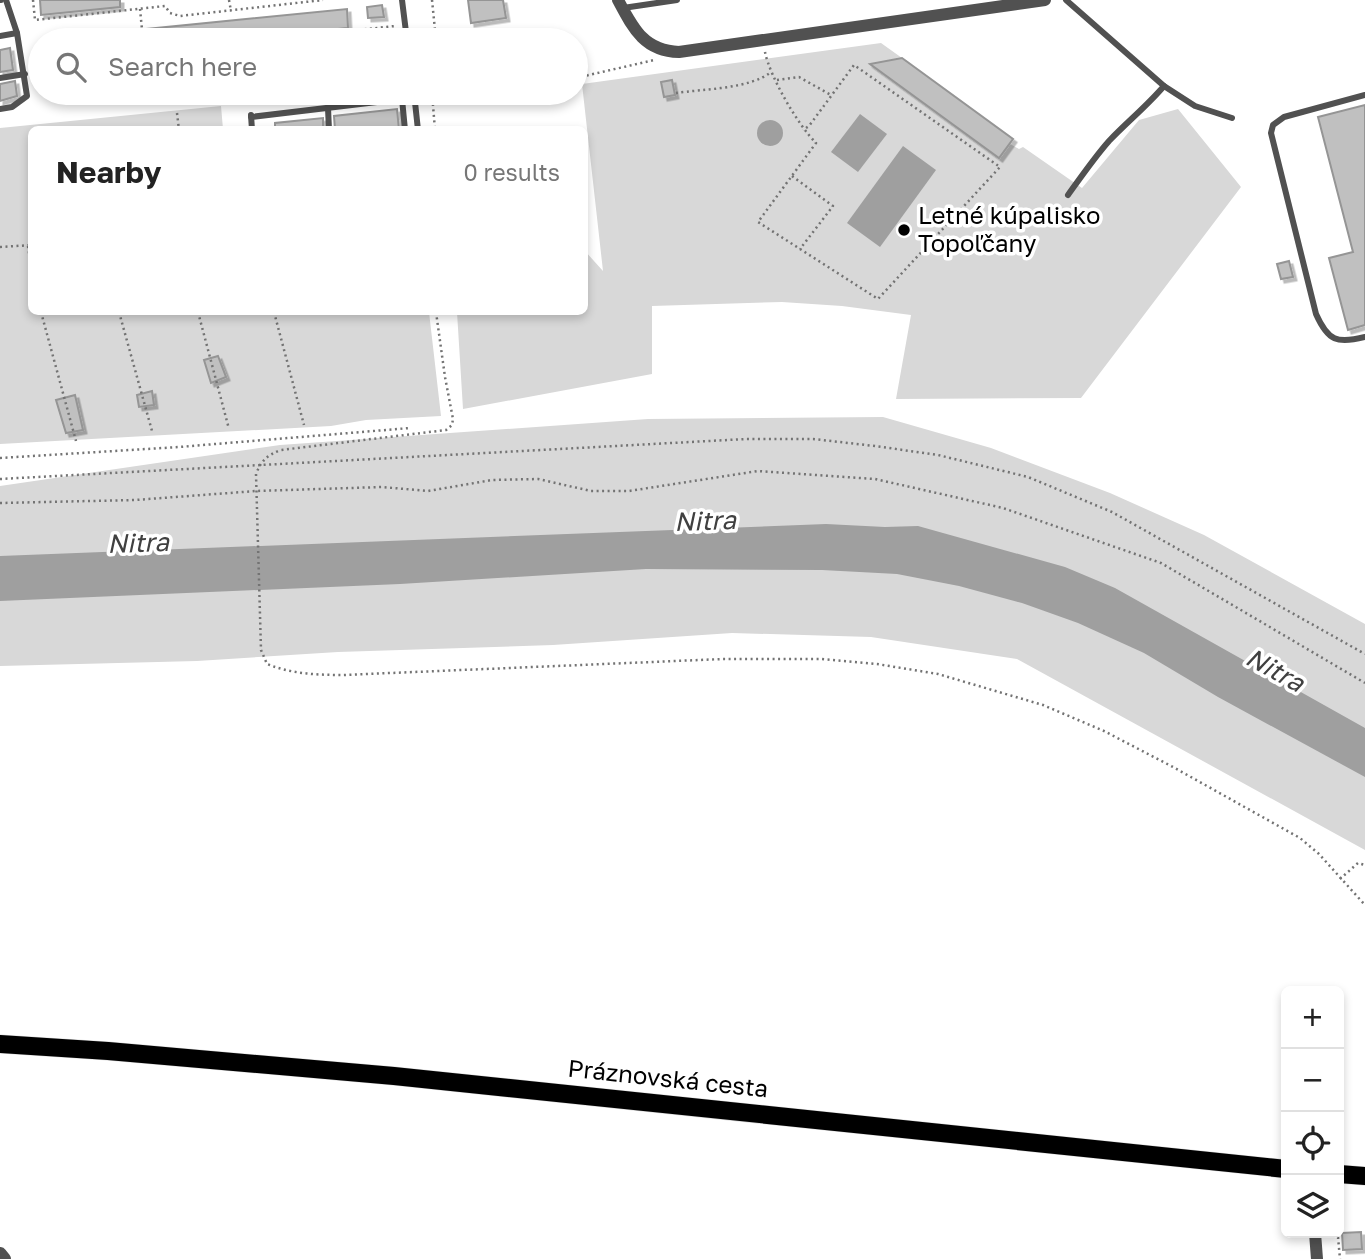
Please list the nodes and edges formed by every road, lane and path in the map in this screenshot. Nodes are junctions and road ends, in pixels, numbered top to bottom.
1 (2, 0) edge
2 (33, 0) edge
3 (162, 0) edge
4 (229, 0) edge
5 (264, 0) edge
6 (323, 0) edge
7 (402, 0) edge
8 (432, 0) edge
9 (677, 0) edge
10 (1045, 0) edge
11 (1066, 0) edge
12 (620, 4) edge
13 (163, 7) junction
14 (265, 8) junction
15 (141, 9) junction
16 (231, 12) junction
17 (405, 25) junction
18 (143, 28) edge
19 (377, 28) edge
20 (405, 28) edge
21 (435, 28) edge
22 (16, 33) junction
23 (0, 36) edge
24 (765, 52) dead end
25 (662, 58) dead end
26 (771, 72) junction
27 (25, 74) junction
28 (588, 75) edge
29 (0, 78) edge
30 (777, 80) junction
31 (1164, 86) junction
32 (676, 93) dead end
33 (831, 95) junction
34 (1365, 95) edge
35 (353, 105) edge
36 (403, 105) edge
37 (415, 105) edge
38 (433, 105) edge
39 (328, 108) junction
40 (0, 109) edge
41 (177, 113) dead end
42 (1232, 118) dead end
43 (179, 126) edge
44 (252, 126) edge
45 (329, 126) edge
46 (405, 126) edge
47 (418, 126) edge
48 (435, 126) edge
49 (803, 130) junction
50 (792, 176) junction
51 (1068, 195) dead end
52 (28, 245) edge
53 (0, 247) edge
54 (800, 249) junction
55 (42, 315) edge
56 (120, 315) edge
57 (199, 315) edge
58 (275, 315) edge
59 (436, 315) edge
60 (1365, 337) edge
61 (304, 425) dead end
62 (410, 428) dead end
63 (229, 429) dead end
64 (152, 431) dead end
65 (76, 441) dead end
66 (0, 458) edge
67 (259, 464) junction
68 (0, 479) edge
69 (256, 491) junction
70 (0, 503) edge
71 (1365, 654) edge
72 (1365, 684) edge
73 (1365, 865) edge
74 (1340, 879) junction
75 (1365, 905) edge
76 (0, 1044) edge
77 (45, 1049) junction
78 (0, 1055) edge
79 (1281, 1168) edge
80 (1344, 1174) edge
81 (1365, 1176) edge
82 (1315, 1238) edge
83 (1338, 1238) edge
84 (0, 1254) edge
85 (4, 1259) edge
86 (1317, 1259) edge
87 (1340, 1259) edge

1 - 22 lane
2 - 15 path
3 - 13 path
4 - 16 path
5 - 14 path
6 - 14 path
7 - 17 lane
8 - 21 path
9 - 12 lane
10 - 12 street
11 - 31 lane
13 - 15 path
13 - 16 path
14 - 16 path
15 - 18 path
17 - 19 path
17 - 20 lane
22 - 23 lane
22 - 27 lane
24 - 26 path
25 - 28 path
26 - 30 path
26 - 32 path
27 - 29 lane
27 - 40 lane
30 - 33 path
30 - 49 path
31 - 42 lane
31 - 51 lane
33 - 49 path
33 - 54 path
34 - 60 lane
35 - 39 lane
36 - 46 lane
37 - 47 lane
38 - 48 path
39 - 44 lane
39 - 45 lane
41 - 43 path
49 - 50 path
50 - 54 path
50 - 54 path
52 - 53 path
55 - 65 path
56 - 64 path
57 - 63 path
58 - 61 path
59 - 67 path
62 - 66 path
67 - 68 path
67 - 69 path
67 - 71 path
69 - 70 path
69 - 72 path
69 - 74 path
73 - 74 path
74 - 75 path
76 - 77 main road
77 - 78 main road
77 - 79 main road, Práznovská cesta
80 - 81 main road
82 - 86 street
83 - 87 path
84 - 85 street

